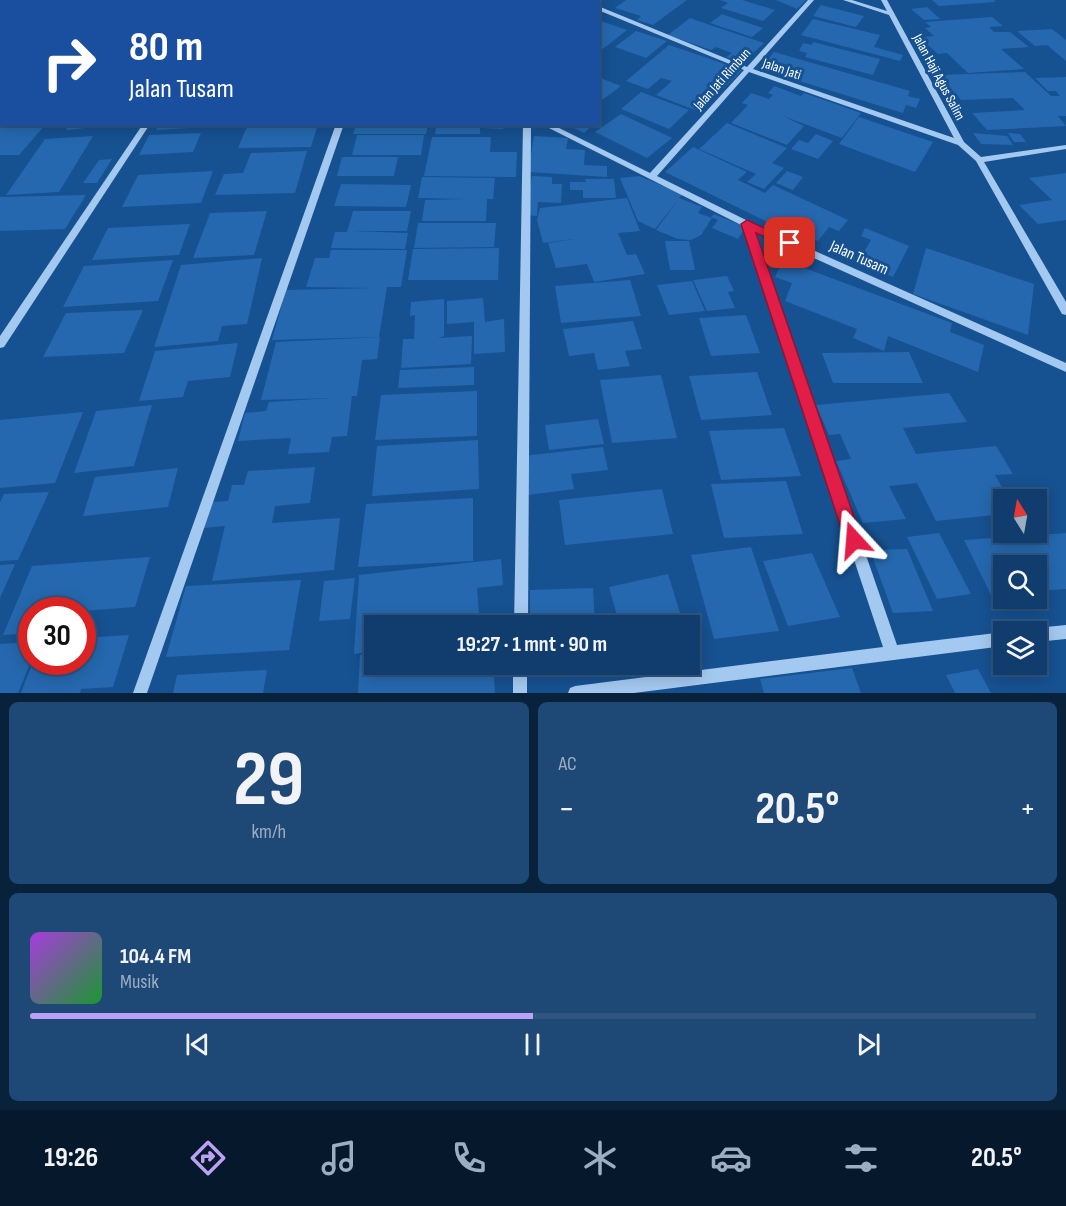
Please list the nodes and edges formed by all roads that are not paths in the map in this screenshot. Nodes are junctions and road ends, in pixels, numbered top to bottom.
1 (811, 0) edge
2 (846, 0) edge
3 (885, 0) edge
4 (600, 9) edge
5 (891, 14) junction
6 (746, 69) junction
7 (146, 126) edge
8 (339, 126) edge
9 (527, 126) edge
10 (548, 126) edge
11 (961, 143) junction
12 (1066, 147) edge
13 (979, 160) junction
14 (652, 176) junction
15 (747, 224) junction
16 (1066, 311) edge
17 (0, 345) edge
18 (1066, 368) edge
19 (521, 615) edge
20 (1066, 632) edge
21 (1047, 634) edge
22 (993, 640) edge
23 (891, 653) junction
24 (520, 675) edge
25 (140, 693) edge
26 (520, 693) edge
27 (575, 693) edge

1 - 6 street, Jalan Jati Rimbun
2 - 5 street
3 - 5 street, Jalan Haji Agus Salim
4 - 6 street, Jalan Jati
5 - 11 street, Jalan Haji Agus Salim
6 - 11 street, Jalan Jati
6 - 14 street, Jalan Jati Rimbun
7 - 17 street
8 - 25 street
9 - 19 street
10 - 14 street, Jalan Tusam
11 - 13 street, Jalan Haji Agus Salim
12 - 13 street
13 - 16 street, Jalan Haji Agus Salim
14 - 15 street, Jalan Tusam
15 - 18 street, Jalan Tusam
15 - 23 street
20 - 21 street
22 - 23 street
23 - 27 street
24 - 26 street

